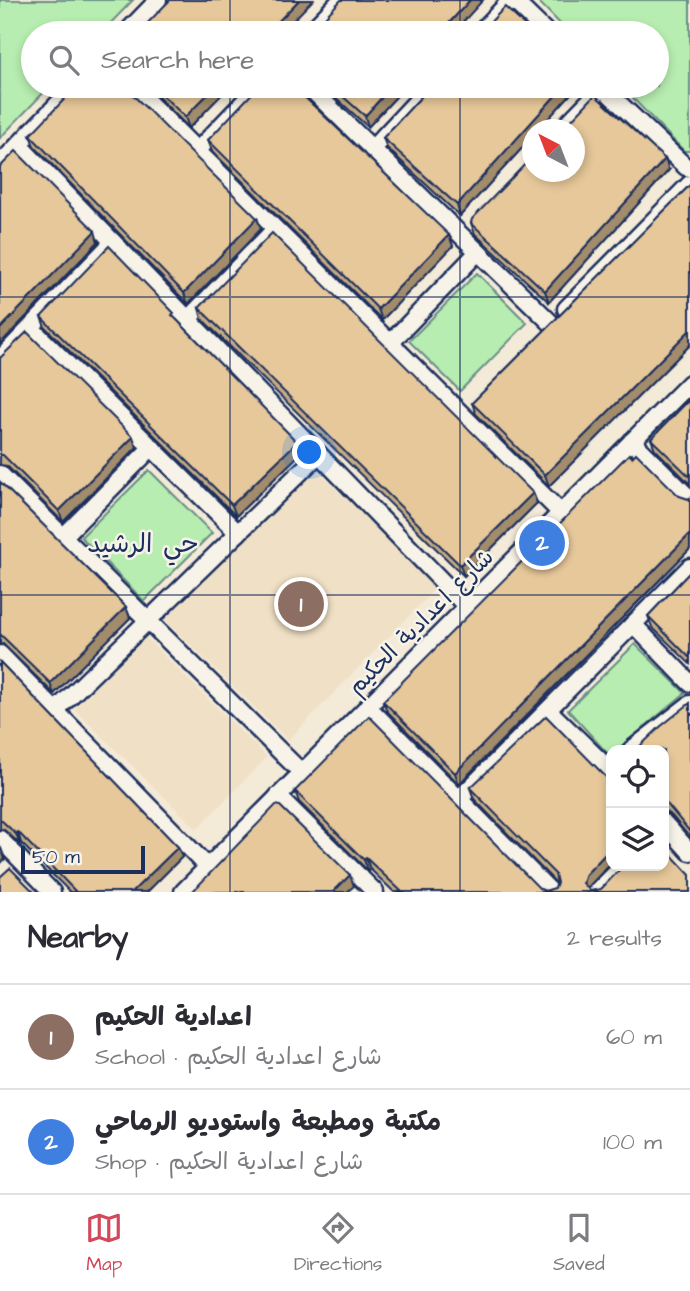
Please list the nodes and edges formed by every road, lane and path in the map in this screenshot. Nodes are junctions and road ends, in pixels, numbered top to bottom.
1 (158, 0) edge
2 (341, 0) edge
3 (512, 0) edge
4 (138, 21) edge
5 (321, 21) edge
6 (492, 21) edge
7 (534, 21) edge
8 (64, 98) edge
9 (144, 98) edge
10 (248, 98) edge
11 (320, 98) edge
12 (420, 98) edge
13 (591, 98) edge
14 (614, 98) edge
15 (571, 119) edge
16 (19, 145) junction
17 (372, 149) junction
18 (197, 151) junction
19 (0, 164) edge
20 (690, 168) edge
21 (690, 184) edge
22 (474, 217) edge
23 (275, 229) junction
24 (458, 233) junction
25 (113, 242) junction
26 (478, 252) junction
27 (188, 319) junction
28 (31, 328) junction
29 (390, 343) junction
30 (0, 359) edge
31 (690, 383) edge
32 (478, 398) edge
33 (462, 413) junction
34 (632, 441) junction
35 (152, 447) junction
36 (319, 454) junction
37 (0, 474) edge
38 (690, 499) edge
39 (561, 513) junction
40 (238, 533) junction
41 (63, 537) junction
42 (690, 567) edge
43 (467, 607) junction
44 (148, 621) junction
45 (633, 624) junction
46 (0, 654) edge
47 (690, 683) edge
48 (690, 704) edge
49 (368, 708) junction
50 (55, 710) junction
51 (548, 710) junction
52 (637, 745) edge
53 (606, 765) edge
54 (301, 772) junction
55 (278, 796) junction
56 (459, 799) junction
57 (669, 829) edge
58 (0, 839) edge
59 (690, 852) edge
60 (208, 867) junction
61 (618, 871) edge
62 (52, 892) edge
63 (183, 892) edge
64 (375, 892) edge
65 (551, 892) edge
66 (597, 892) edge

1 - 4 street
2 - 5 street
3 - 6 street
3 - 7 street
8 - 16 street
9 - 18 street
10 - 18 street
11 - 17 street
12 - 17 street
13 - 15 street
14 - 20 street
16 - 19 street
16 - 25 street
17 - 24 street
18 - 23 street
21 - 26 street
22 - 24 street
23 - 27 street
23 - 29 street
24 - 26 street
25 - 27 street
25 - 28 street
26 - 29 street
27 - 36 street
28 - 30 street
28 - 35 street
29 - 33 street
31 - 34 street, شارع اعدادية الحكيم
32 - 33 street
33 - 39 street
34 - 38 street
34 - 39 street, شارع اعدادية الحكيم
35 - 40 street
35 - 41 street
36 - 40 street
36 - 43 street
37 - 41 street
39 - 43 street, شارع اعدادية الحكيم
40 - 44 street
41 - 44 street
42 - 45 street
43 - 49 street, شارع اعدادية الحكيم
44 - 50 street
44 - 54 street
45 - 47 street
45 - 51 street
46 - 50 street
48 - 52 street
49 - 54 street, شارع اعدادية الحكيم
49 - 56 street
50 - 60 street
51 - 53 street
51 - 56 street
54 - 55 street, شارع اعدادية الحكيم
55 - 60 street, شارع اعدادية الحكيم
55 - 64 street
56 - 65 street
57 - 59 street
58 - 62 street
60 - 63 street, شارع اعدادية الحكيم
61 - 66 street

